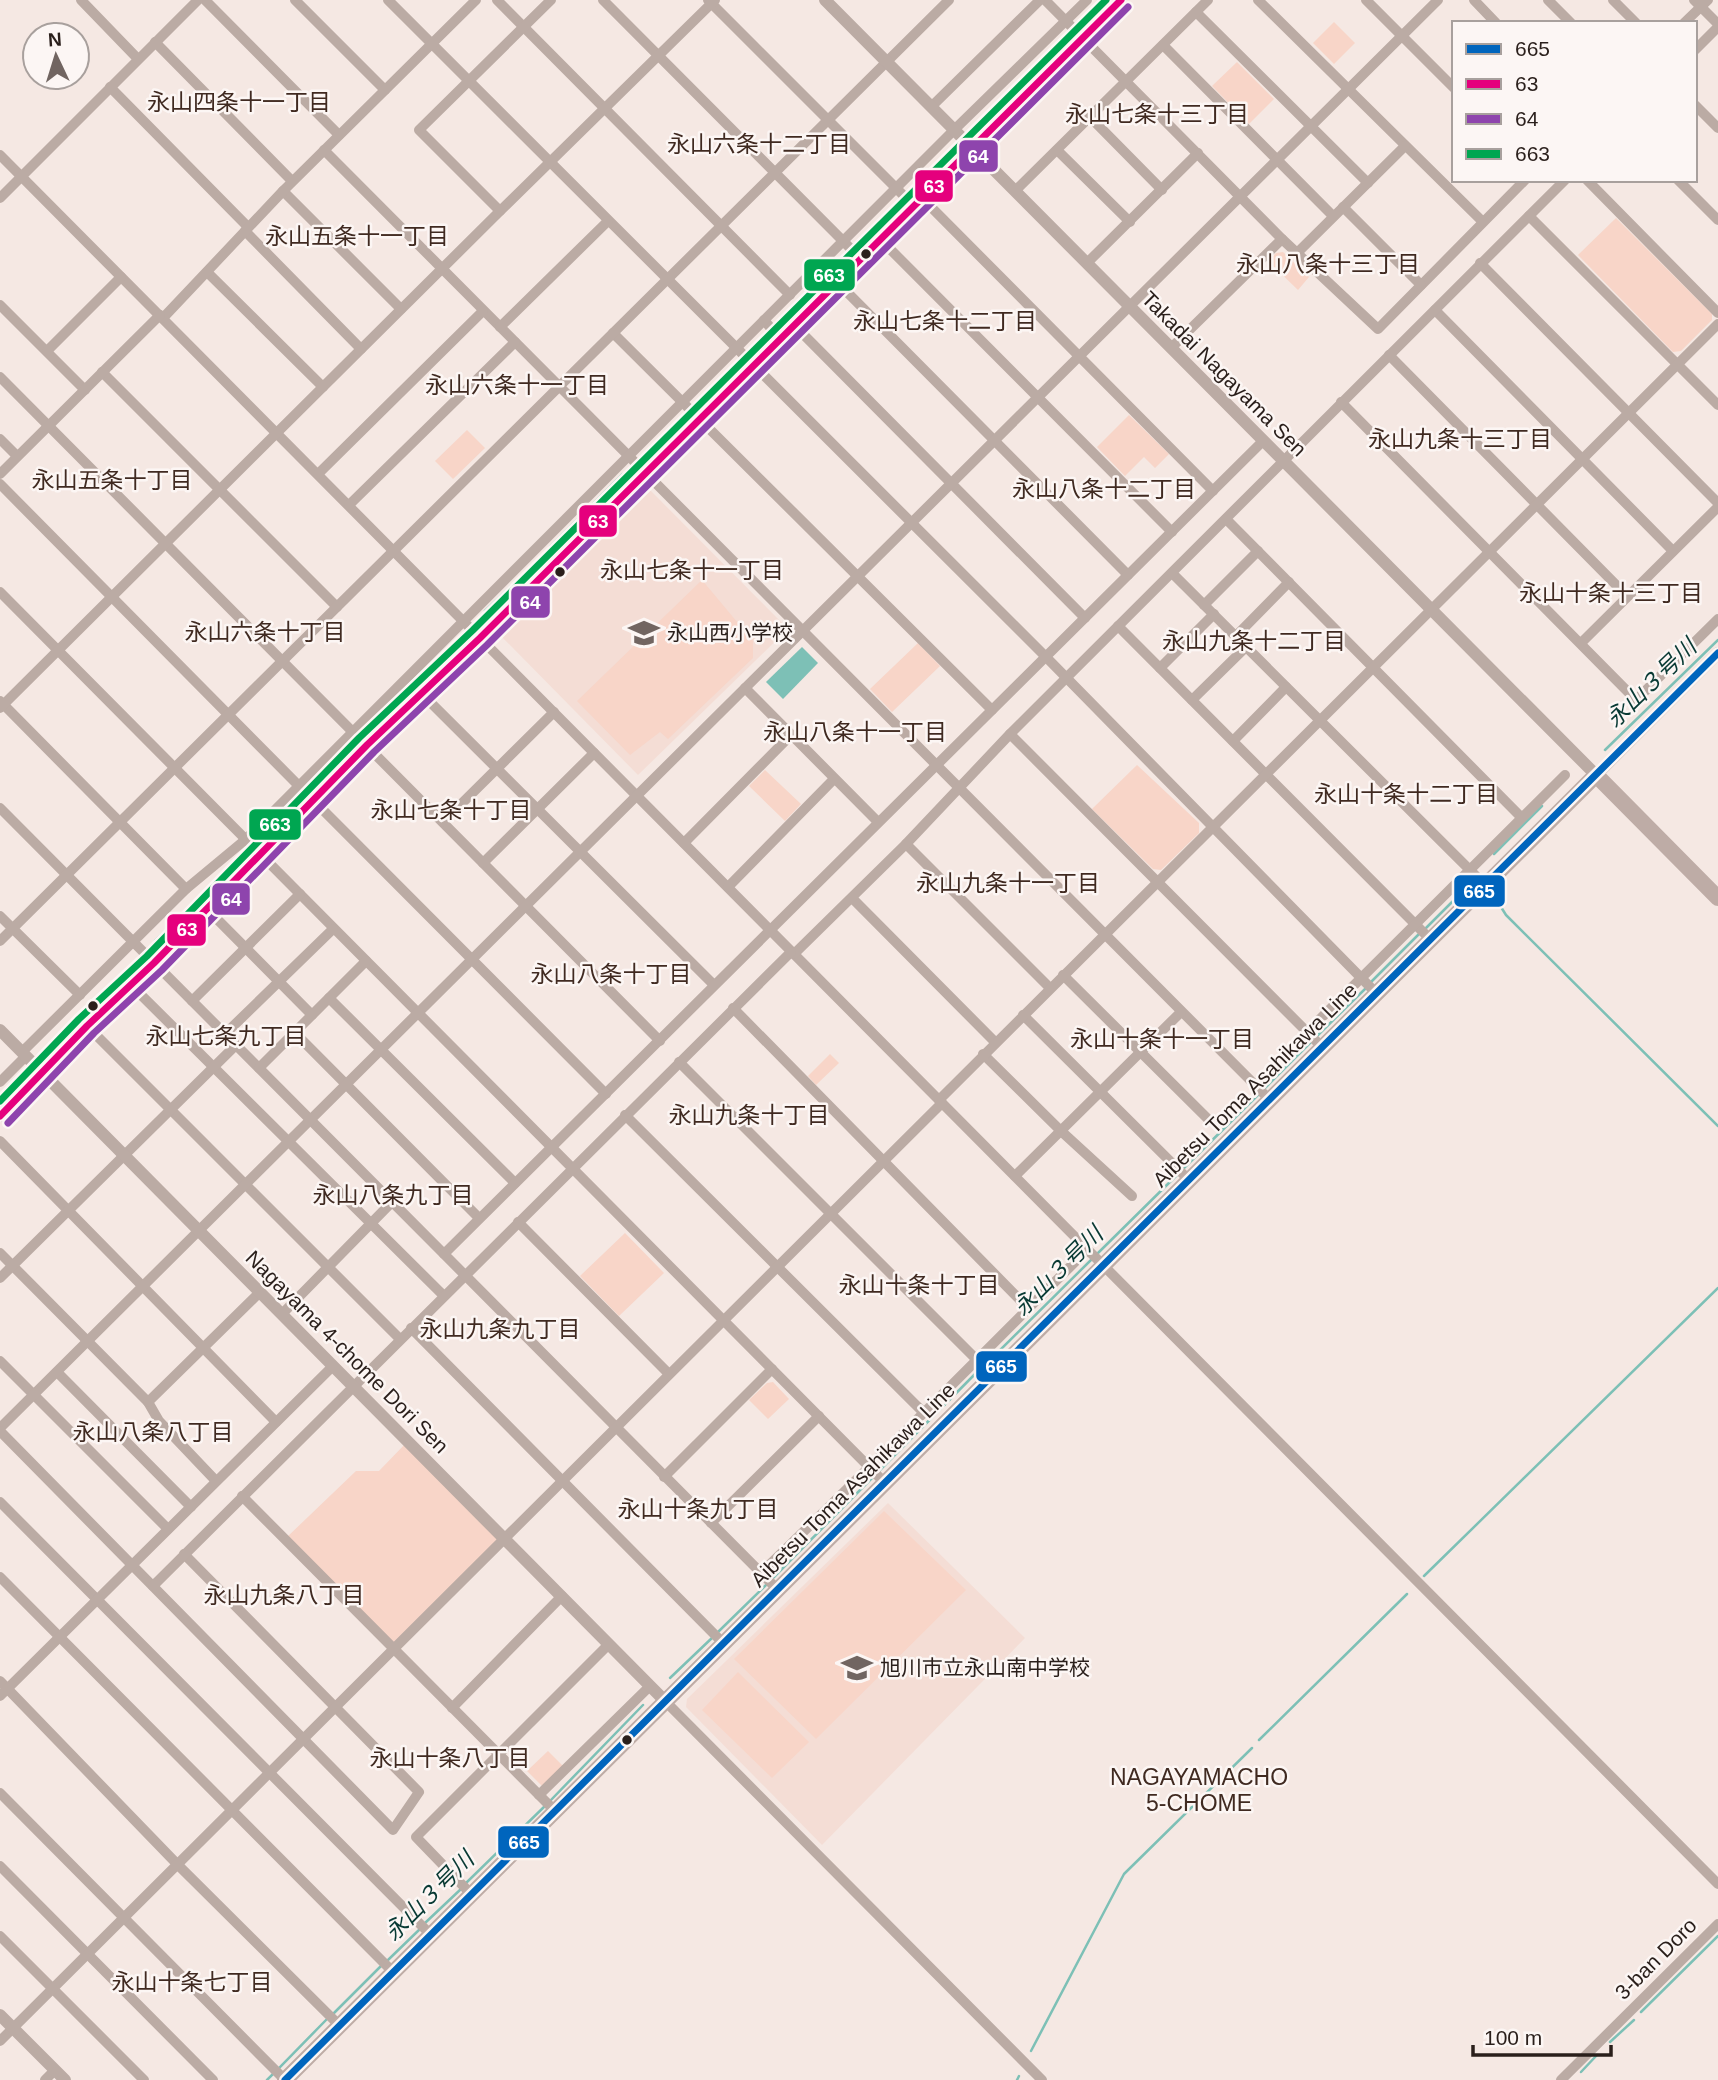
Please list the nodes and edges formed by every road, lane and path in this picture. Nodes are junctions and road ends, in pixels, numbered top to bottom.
1 (81, 0) edge
2 (198, 0) edge
3 (205, 0) edge
4 (295, 0) edge
5 (388, 0) edge
6 (475, 0) edge
7 (497, 0) edge
8 (551, 0) edge
9 (603, 0) edge
10 (825, 0) edge
11 (949, 0) edge
12 (1040, 0) edge
13 (1045, 0) edge
14 (1087, 0) edge
15 (1121, 0) edge
16 (1208, 0) edge
17 (1258, 0) edge
18 (1366, 0) edge
19 (1438, 0) edge
20 (1474, 0) edge
21 (1548, 0) edge
22 (1613, 0) edge
23 (711, 1) edge
24 (1701, 2) edge
25 (1196, 12) junction
26 (1066, 21) junction
27 (1494, 21) edge
28 (1569, 21) edge
29 (1634, 21) edge
30 (1686, 21) edge
31 (1718, 25) edge
32 (524, 27) junction
33 (1402, 36) junction
34 (1083, 38) junction
35 (155, 42) junction
36 (431, 43) junction
37 (1163, 45) junction
38 (1697, 48) edge
39 (659, 56) junction
40 (138, 59) junction
41 (886, 62) junction
42 (469, 80) junction
43 (1126, 81) junction
44 (1452, 86) edge
45 (110, 87) junction
46 (1348, 89) junction
47 (385, 90) junction
48 (931, 107) junction
49 (1697, 107) edge
50 (605, 110) junction
51 (1090, 117) junction
52 (828, 120) junction
53 (1309, 127) junction
54 (1718, 128) edge
55 (954, 130) junction
56 (339, 135) junction
57 (1405, 146) junction
58 (972, 148) junction
59 (324, 150) junction
60 (1057, 150) junction
61 (1198, 153) junction
62 (0, 155) edge
63 (1277, 159) junction
64 (550, 163) junction
65 (774, 173) junction
66 (21, 177) junction
67 (292, 181) junction
68 (1523, 182) edge
69 (1563, 182) edge
70 (1589, 182) edge
71 (1680, 182) edge
72 (1368, 183) junction
73 (897, 190) junction
74 (1162, 190) junction
75 (283, 191) junction
76 (1015, 191) junction
77 (1240, 196) junction
78 (0, 198) edge
79 (918, 203) junction
80 (1343, 207) junction
81 (499, 211) junction
82 (1333, 216) junction
83 (1529, 216) junction
84 (1718, 220) edge
85 (608, 221) junction
86 (1482, 221) junction
87 (1130, 222) junction
88 (721, 226) junction
89 (246, 229) junction
90 (880, 239) junction
91 (1282, 239) junction
92 (844, 243) junction
93 (1297, 253) junction
94 (860, 258) junction
95 (1480, 263) junction
96 (1087, 264) junction
97 (442, 269) junction
98 (207, 272) junction
99 (121, 277) junction
100 (667, 279) junction
101 (837, 282) junction
102 (1421, 285) junction
103 (790, 295) junction
104 (0, 305) edge
105 (1130, 306) junction
106 (401, 309) junction
107 (483, 310) junction
108 (1435, 310) junction
109 (1718, 313) edge
110 (161, 316) junction
111 (764, 320) junction
112 (1718, 324) edge
113 (794, 325) junction
114 (500, 327) junction
115 (613, 333) junction
116 (780, 339) junction
117 (515, 342) junction
118 (1171, 348) junction
119 (361, 349) junction
120 (736, 349) junction
121 (47, 351) junction
122 (1079, 355) junction
123 (1389, 355) junction
124 (1678, 364) junction
125 (754, 365) junction
126 (102, 372) junction
127 (0, 377) edge
128 (559, 386) junction
129 (323, 387) junction
130 (85, 390) junction
131 (1038, 397) junction
132 (1341, 402) junction
133 (1718, 405) edge
134 (689, 410) junction
135 (1630, 413) junction
136 (48, 426) junction
137 (277, 433) junction
138 (0, 439) edge
139 (994, 441) junction
140 (1263, 441) junction
141 (18, 456) junction
142 (629, 457) junction
143 (1582, 460) junction
144 (1283, 461) junction
145 (645, 473) junction
146 (0, 474) edge
147 (318, 474) junction
148 (951, 483) junction
149 (0, 484) edge
150 (219, 490) junction
151 (1213, 491) junction
152 (1537, 504) junction
153 (349, 505) junction
154 (1718, 505) edge
155 (1226, 519) junction
156 (911, 522) junction
157 (1172, 532) junction
158 (166, 544) junction
159 (394, 551) junction
160 (1258, 551) junction
161 (1673, 551) junction
162 (1490, 552) junction
163 (1172, 573) junction
164 (859, 575) junction
165 (1128, 575) junction
166 (1289, 582) junction
167 (0, 592) edge
168 (1627, 596) junction
169 (112, 597) junction
170 (1204, 605) junction
171 (337, 607) junction
172 (1430, 608) junction
173 (1214, 614) junction
174 (1085, 618) junction
175 (1718, 619) edge
176 (464, 621) junction
177 (1118, 626) junction
178 (803, 630) junction
179 (1236, 636) junction
180 (480, 638) junction
181 (1581, 643) junction
182 (1246, 647) junction
183 (58, 650) junction
184 (1718, 653) edge
185 (1046, 657) junction
186 (282, 661) junction
187 (1373, 667) junction
188 (1160, 668) junction
189 (1065, 679) junction
190 (1286, 687) junction
191 (745, 688) junction
192 (422, 694) junction
193 (1192, 700) junction
194 (1, 705) edge
195 (992, 710) junction
196 (554, 712) junction
197 (228, 715) junction
198 (1320, 720) junction
199 (352, 731) junction
200 (1010, 734) junction
201 (791, 735) junction
202 (1233, 741) junction
203 (367, 745) junction
204 (594, 753) junction
205 (936, 765) junction
206 (175, 768) junction
207 (497, 770) junction
208 (1265, 774) junction
209 (1565, 775) dead end
210 (1596, 775) junction
211 (834, 779) junction
212 (299, 786) junction
213 (958, 788) junction
214 (636, 796) junction
215 (313, 800) junction
216 (0, 808) edge
217 (536, 810) junction
218 (1521, 817) junction
219 (120, 822) junction
220 (443, 822) junction
221 (878, 822) junction
222 (1212, 827) junction
223 (245, 840) junction
224 (684, 843) junction
225 (906, 844) junction
226 (579, 852) junction
227 (261, 855) junction
228 (483, 863) junction
229 (1470, 870) junction
230 (67, 875) junction
231 (1158, 881) junction
232 (1485, 885) junction
233 (728, 887) junction
234 (186, 889) junction
235 (300, 894) junction
236 (852, 898) junction
237 (1718, 898) edge
238 (526, 904) junction
239 (208, 909) junction
240 (0, 916) edge
241 (13, 928) junction
242 (333, 929) junction
243 (771, 931) junction
244 (1423, 932) junction
245 (1104, 935) junction
246 (0, 941) edge
247 (134, 943) junction
248 (246, 948) junction
249 (793, 953) junction
250 (471, 960) junction
251 (366, 961) junction
252 (154, 963) junction
253 (1063, 975) junction
254 (279, 981) junction
255 (130, 984) junction
256 (714, 985) junction
257 (1369, 985) junction
258 (1050, 988) junction
259 (80, 995) junction
260 (329, 998) junction
261 (192, 1001) junction
262 (733, 1008) junction
263 (1181, 1012) junction
264 (417, 1013) junction
265 (312, 1015) junction
266 (1023, 1015) junction
267 (87, 1026) junction
268 (0, 1030) edge
269 (294, 1032) junction
270 (225, 1034) junction
271 (1315, 1039) junction
272 (660, 1041) junction
273 (995, 1042) junction
274 (236, 1045) junction
275 (382, 1049) junction
276 (24, 1054) junction
277 (983, 1054) junction
278 (1140, 1054) junction
279 (679, 1062) junction
280 (214, 1065) junction
281 (259, 1068) junction
282 (43, 1072) junction
283 (0, 1082) edge
284 (347, 1083) junction
285 (1101, 1092) junction
286 (606, 1094) junction
287 (1264, 1094) junction
288 (940, 1101) junction
289 (170, 1109) junction
290 (625, 1115) junction
291 (0, 1116) edge
292 (310, 1120) junction
293 (1210, 1121) dead end
294 (1060, 1131) junction
295 (0, 1141) edge
296 (289, 1141) junction
297 (552, 1148) junction
298 (125, 1154) junction
299 (884, 1161) junction
300 (572, 1169) junction
301 (1183, 1174) junction
302 (1015, 1176) junction
303 (515, 1183) junction
304 (245, 1185) junction
305 (1132, 1196) dead end
306 (392, 1202) junction
307 (67, 1211) junction
308 (831, 1213) junction
309 (479, 1218) junction
310 (518, 1222) junction
311 (372, 1224) junction
312 (198, 1231) junction
313 (1087, 1250) junction
314 (0, 1252) edge
315 (444, 1254) junction
316 (12, 1265) junction
317 (327, 1266) junction
318 (1103, 1266) junction
319 (777, 1267) junction
320 (465, 1276) junction
321 (0, 1278) edge
322 (144, 1286) junction
323 (261, 1292) junction
324 (444, 1296) junction
325 (1028, 1308) junction
326 (282, 1314) junction
327 (723, 1320) junction
328 (411, 1328) junction
329 (400, 1339) junction
330 (88, 1341) junction
331 (204, 1347) junction
332 (0, 1361) edge
333 (333, 1366) junction
334 (984, 1367) junction
335 (772, 1369) junction
336 (57, 1372) junction
337 (668, 1374) junction
338 (353, 1386) junction
339 (33, 1395) junction
340 (148, 1402) junction
341 (923, 1412) junction
342 (819, 1416) junction
343 (276, 1422) junction
344 (616, 1427) junction
345 (0, 1429) edge
346 (876, 1476) junction
347 (664, 1477) junction
348 (216, 1481) junction
349 (561, 1481) junction
350 (242, 1496) junction
351 (0, 1502) edge
352 (191, 1507) junction
353 (711, 1523) junction
354 (168, 1529) junction
355 (505, 1538) junction
356 (184, 1554) junction
357 (131, 1565) junction
358 (0, 1577) edge
359 (769, 1582) junction
360 (153, 1586) junction
361 (562, 1596) junction
362 (96, 1601) junction
363 (60, 1637) junction
364 (718, 1638) junction
365 (609, 1644) junction
366 (393, 1649) junction
367 (650, 1686) junction
368 (3, 1689) edge
369 (666, 1702) junction
370 (334, 1706) junction
371 (452, 1708) junction
372 (302, 1739) junction
373 (499, 1755) junction
374 (267, 1773) junction
375 (0, 1793) edge
376 (546, 1803) junction
377 (231, 1810) junction
378 (397, 1823) junction
379 (416, 1837) junction
380 (177, 1864) junction
381 (0, 1866) edge
382 (1718, 1884) edge
383 (466, 1889) junction
384 (123, 1917) junction
385 (1718, 1924) edge
386 (425, 1929) junction
387 (0, 1936) edge
388 (86, 1953) junction
389 (388, 1967) junction
390 (52, 1988) junction
391 (0, 2015) edge
392 (334, 2020) junction
393 (13, 2028) junction
394 (0, 2041) edge
395 (55, 2070) junction
396 (280, 2075) edge
397 (45, 2080) edge
398 (65, 2080) edge
399 (144, 2080) edge
400 (213, 2080) edge
401 (1042, 2080) edge
402 (1561, 2080) edge

1 - 40 street
2 - 35 street
3 - 56 street
4 - 47 street
5 - 36 street
6 - 36 street
7 - 32 street
8 - 32 street
9 - 39 street
10 - 41 street, Takadai Nagayama Sen
11 - 41 street
12 - 48 street
13 - 26 street
14 - 26 street
15 - 34 street
16 - 25 street
17 - 46 street
18 - 33 street
19 - 33 street
20 - 27 street
21 - 28 street
22 - 29 street
23 - 39 street
23 - 52 street
24 - 30 street
24 - 31 street
25 - 37 street
25 - 53 street
26 - 34 street
26 - 55 street
31 - 38 street
32 - 42 street
32 - 50 street
33 - 44 street
33 - 46 street
34 - 43 street
34 - 58 street
35 - 40 street
35 - 67 street
36 - 42 street
36 - 47 street
37 - 43 street
37 - 63 street
39 - 50 street
39 - 65 street
40 - 45 street
41 - 48 street, Takadai Nagayama Sen
41 - 52 street
42 - 64 street
42 - 81 street
43 - 51 street
43 - 61 street
45 - 66 street
45 - 89 street
46 - 53 street
46 - 57 street
47 - 56 street
48 - 55 street, Takadai Nagayama Sen
49 - 54 street
50 - 64 street
50 - 88 street
51 - 60 street
51 - 74 street
52 - 65 street
52 - 73 street
53 - 63 street
53 - 72 street
55 - 58 street, Takadai Nagayama Sen
55 - 73 street
56 - 59 street
57 - 72 street
57 - 86 street
58 - 76 street, Takadai Nagayama Sen
58 - 79 street
59 - 67 street
59 - 97 street
60 - 76 street
60 - 87 street
61 - 74 street
61 - 77 street
62 - 66 street
63 - 77 street
63 - 82 street
64 - 81 street
64 - 85 street
65 - 88 street
65 - 92 street
66 - 78 street
66 - 99 street
67 - 75 street
68 - 86 street
69 - 83 street
70 - 109 street
71 - 84 street
72 - 80 street
73 - 79 street
73 - 92 street
74 - 87 street
75 - 89 street
75 - 106 street
76 - 96 street, Takadai Nagayama Sen
77 - 91 street
77 - 105 street
79 - 90 street
79 - 122 street
80 - 82 street
80 - 102 street
81 - 97 street
82 - 93 street
83 - 95 street
83 - 124 street
85 - 100 street
85 - 114 street
86 - 102 street
87 - 96 street
88 - 100 street
88 - 103 street
89 - 98 street
89 - 119 street
90 - 94 street
90 - 131 street
91 - 93 street
91 - 118 street
92 - 94 street
92 - 103 street
93 - 102 street
94 - 101 street
95 - 108 street
95 - 135 street
96 - 105 street, Takadai Nagayama Sen
97 - 106 street
97 - 107 street
98 - 110 street
98 - 129 street
99 - 110 street
99 - 121 street
100 - 115 street
100 - 120 street
101 - 113 street
101 - 139 street
103 - 111 street
104 - 121 street
105 - 118 street, Takadai Nagayama Sen
105 - 122 street
106 - 119 street
107 - 114 street
107 - 147 street
108 - 123 street
108 - 143 street
110 - 126 street
110 - 137 street
111 - 116 street
111 - 120 street
112 - 124 street
113 - 116 street
113 - 148 street
114 - 117 street
115 - 128 street
115 - 134 street
116 - 125 street
117 - 128 street
117 - 153 street
118 - 140 street, Takadai Nagayama Sen
119 - 129 street
120 - 125 street
120 - 134 street
121 - 130 street
122 - 131 street
122 - 151 street
123 - 132 street
123 - 152 street
124 - 133 street
124 - 135 street
125 - 134 street
125 - 156 street
126 - 130 street
126 - 150 street
127 - 136 street
128 - 142 street
128 - 159 street
129 - 137 street
130 - 136 street
131 - 139 street
131 - 157 street
132 - 144 street
132 - 162 street
134 - 142 street
134 - 145 street
134 - 164 street
135 - 143 street
135 - 154 street
136 - 141 street
136 - 158 street
137 - 147 street
137 - 150 street
138 - 141 street
139 - 148 street
139 - 165 street
140 - 144 street, Takadai Nagayama Sen
140 - 151 street
141 - 146 street
142 - 145 street
142 - 176 street
143 - 152 street
143 - 161 street
144 - 155 street
144 - 172 street, Takadai Nagayama Sen
145 - 178 street
145 - 180 street
147 - 153 street
148 - 156 street
148 - 174 street
149 - 169 street
150 - 158 street
150 - 171 street
151 - 157 street
152 - 162 street
152 - 168 street
153 - 159 street
154 - 161 street
155 - 160 street
155 - 163 street
156 - 164 street
156 - 185 street
157 - 165 street
158 - 169 street
158 - 186 street
159 - 171 street
159 - 176 street
160 - 166 street
160 - 170 street
161 - 168 street
162 - 172 street
162 - 181 street
163 - 170 street
163 - 177 street
164 - 178 street
164 - 195 street
165 - 174 street
166 - 179 street
166 - 187 street
167 - 183 street
168 - 181 street
169 - 183 street
169 - 197 street
170 - 173 street
171 - 186 street
172 - 187 street
172 - 210 street, Takadai Nagayama Sen
173 - 179 street
173 - 188 street
174 - 185 street
175 - 181 street
176 - 180 street
176 - 199 street
177 - 188 street
177 - 189 street
178 - 191 street
178 - 205 street
179 - 182 street
180 - 192 street
180 - 196 street
182 - 190 street
182 - 193 street
183 - 194 street
183 - 206 street
184 - 210 street
185 - 189 street
185 - 195 street
186 - 197 street
186 - 199 street
187 - 198 street
187 - 218 street
188 - 193 street
189 - 200 street
189 - 222 street
190 - 198 street
190 - 202 street
191 - 201 street
191 - 214 street
192 - 203 street
192 - 207 street
193 - 202 street
194 - 219 street
195 - 205 street
196 - 204 street
196 - 207 street
197 - 206 street
197 - 212 street
198 - 208 street
198 - 229 street
199 - 203 street
199 - 212 street
200 - 213 street
200 - 231 street
201 - 211 street
201 - 224 street
202 - 208 street
203 - 215 street
203 - 220 street
204 - 214 street
204 - 217 street
205 - 213 street
205 - 221 street
206 - 219 street
206 - 223 street
207 - 217 street
207 - 220 street
208 - 222 street
208 - 244 street
209 - 218 street
210 - 232 main road, Aibetsu Toma Asahikawa Line
210 - 237 main road
211 - 221 street
211 - 233 street
212 - 223 street
213 - 225 street
213 - 245 street
214 - 224 street
214 - 226 street
215 - 227 street
215 - 250 street
216 - 230 street
217 - 226 street
217 - 228 street
218 - 229 street
219 - 230 street
219 - 234 street
220 - 228 street
221 - 243 street
222 - 231 street
222 - 257 street
223 - 227 street
223 - 234 street
224 - 233 street
225 - 236 street
225 - 258 street
226 - 238 street
226 - 256 street
227 - 235 street
227 - 239 street
228 - 238 street
229 - 232 street
229 - 244 street
230 - 241 street
230 - 247 street
231 - 245 street
231 - 271 street
232 - 244 main road, Aibetsu Toma Asahikawa Line
233 - 243 street
234 - 247 street
235 - 242 street
235 - 248 street
236 - 249 street
236 - 273 street
238 - 250 street
238 - 272 street
239 - 248 street
239 - 252 street
240 - 241 street
241 - 246 street
241 - 259 street
242 - 251 street
242 - 254 street
243 - 249 street
243 - 256 street
244 - 257 main road, Aibetsu Toma Asahikawa Line
244 - 257 street
245 - 253 street
245 - 263 street
247 - 252 street
247 - 259 street
248 - 254 street
248 - 261 street
249 - 262 street
249 - 288 street
250 - 264 street
250 - 286 street
251 - 260 street
251 - 264 street
252 - 255 street
252 - 261 street
253 - 258 street
253 - 278 street
254 - 265 street
254 - 270 street
255 - 267 street
255 - 280 street
256 - 272 street
257 - 271 main road, Aibetsu Toma Asahikawa Line
257 - 271 street
258 - 266 street
259 - 276 street
260 - 265 street
260 - 275 street
261 - 270 street
262 - 279 street
262 - 299 street
263 - 278 street
263 - 287 street
264 - 275 street
264 - 297 street
265 - 269 street
266 - 273 street
266 - 285 street
267 - 282 street
267 - 289 street
268 - 276 street, Nagayama 4-chome Dori Sen
269 - 281 street
269 - 284 street
270 - 274 street
271 - 287 main road, Aibetsu Toma Asahikawa Line
272 - 286 street
273 - 277 street
274 - 280 street
274 - 281 street
275 - 284 street
275 - 303 street
276 - 282 street, Nagayama 4-chome Dori Sen
276 - 283 street
277 - 288 street
277 - 294 street
278 - 285 street
278 - 293 street
279 - 290 street
279 - 308 street
280 - 289 street
280 - 296 street
281 - 292 street
282 - 291 street
282 - 298 street, Nagayama 4-chome Dori Sen
284 - 292 street
284 - 309 street
285 - 294 street
285 - 301 street
286 - 297 street
287 - 301 main road, Aibetsu Toma Asahikawa Line
288 - 299 street
288 - 302 street
289 - 298 street
289 - 304 street
290 - 300 street
290 - 319 street
292 - 296 street
292 - 306 street
294 - 302 street
294 - 305 street
295 - 307 street
296 - 304 street
296 - 311 street
297 - 300 street
297 - 303 street
298 - 307 street
298 - 312 street, Nagayama 4-chome Dori Sen
299 - 308 street
299 - 325 street
300 - 310 street
300 - 327 street
301 - 318 main road, Aibetsu Toma Asahikawa Line
302 - 313 street
303 - 309 street
304 - 312 street
304 - 317 street
306 - 311 street
306 - 315 street
307 - 316 street
307 - 322 street
308 - 319 street
308 - 334 street
309 - 315 street
310 - 320 street
310 - 337 street
311 - 317 street
311 - 324 street
312 - 322 street
312 - 323 street, Nagayama 4-chome Dori Sen
313 - 318 street
313 - 325 street
314 - 316 street
315 - 320 street
316 - 321 street
316 - 330 street
317 - 326 street
317 - 329 street
318 - 334 main road, Aibetsu Toma Asahikawa Line
318 - 382 street
319 - 327 street
319 - 341 street
320 - 324 street
320 - 344 street
322 - 330 street
322 - 331 street
323 - 326 street, Nagayama 4-chome Dori Sen
323 - 331 street
324 - 328 street
325 - 334 street
326 - 333 street, Nagayama 4-chome Dori Sen
327 - 335 street
327 - 337 street
328 - 329 street
328 - 349 street
329 - 338 street
330 - 336 street
330 - 340 street
331 - 340 street
331 - 343 street
332 - 339 street
333 - 338 street, Nagayama 4-chome Dori Sen
333 - 343 street
334 - 341 street
334 - 346 main road, Aibetsu Toma Asahikawa Line
335 - 342 street
335 - 347 street
336 - 339 street
336 - 352 street
337 - 344 street
338 - 350 street
338 - 355 street, Nagayama 4-chome Dori Sen
339 - 345 street
339 - 354 street
340 - 348 street
341 - 346 street
342 - 346 street
342 - 353 street
343 - 348 street
344 - 347 street
344 - 349 street
345 - 357 street
346 - 359 main road, Aibetsu Toma Asahikawa Line
346 - 359 street
347 - 353 street
348 - 352 street
349 - 355 street
349 - 364 street
350 - 356 street
350 - 366 street
351 - 362 street
352 - 354 street
353 - 359 street
354 - 357 street
355 - 361 street, Nagayama 4-chome Dori Sen
355 - 366 street
356 - 360 street
356 - 370 street
357 - 360 street
357 - 362 street
358 - 363 street
359 - 364 main road, Aibetsu Toma Asahikawa Line
360 - 372 street
361 - 365 street, Nagayama 4-chome Dori Sen
361 - 371 street
362 - 363 street
362 - 374 street
363 - 368 street
363 - 377 street
364 - 369 main road, Aibetsu Toma Asahikawa Line
365 - 367 street, Nagayama 4-chome Dori Sen
365 - 373 street
366 - 370 street
366 - 371 street
367 - 369 street, Nagayama 4-chome Dori Sen
367 - 376 street
368 - 380 street
369 - 376 main road, Aibetsu Toma Asahikawa Line
369 - 401 street
370 - 372 street
370 - 378 street
371 - 373 street
372 - 374 street
372 - 378 street
373 - 376 street
373 - 379 street
374 - 377 street
374 - 386 street
375 - 384 street
376 - 383 main road, Aibetsu Toma Asahikawa Line
377 - 380 street
377 - 389 street
378 - 379 street
379 - 383 street
380 - 384 street
380 - 392 street
381 - 388 street
383 - 386 main road, Aibetsu Toma Asahikawa Line
384 - 388 street
384 - 396 street
385 - 402 street, 3-ban Doro
386 - 389 main road, Aibetsu Toma Asahikawa Line
387 - 390 street
388 - 390 street
388 - 400 street
389 - 392 main road, Aibetsu Toma Asahikawa Line
390 - 393 street
390 - 399 street
391 - 393 street
392 - 396 main road, Aibetsu Toma Asahikawa Line
393 - 394 street
393 - 395 street
395 - 397 street
395 - 398 street

